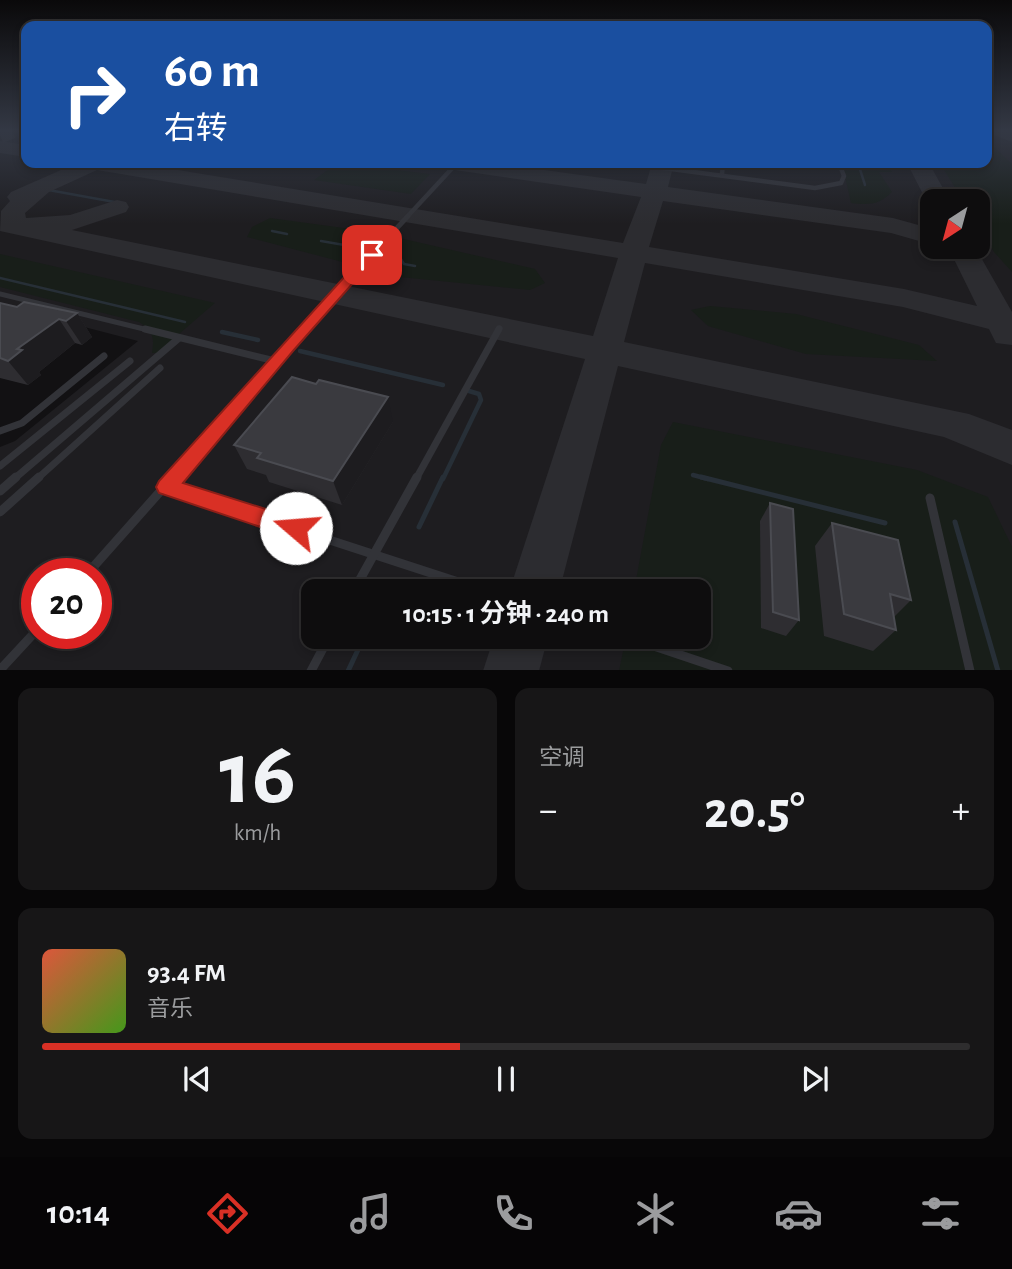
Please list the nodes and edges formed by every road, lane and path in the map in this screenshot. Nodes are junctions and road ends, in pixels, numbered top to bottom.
1 (452, 168) edge
2 (662, 168) edge
3 (723, 168) edge
4 (841, 168) edge
5 (722, 176) junction
6 (0, 294) edge
7 (499, 328) dead end
8 (179, 338) junction
9 (104, 355) dead end
10 (130, 361) dead end
11 (275, 361) junction
12 (160, 368) dead end
13 (0, 431) edge
14 (0, 466) edge
15 (167, 487) junction
16 (0, 491) edge
17 (930, 498) dead end
18 (0, 512) edge
19 (374, 553) junction
20 (102, 558) edge
21 (360, 579) edge
22 (451, 579) edge
23 (21, 647) edge
24 (322, 649) edge
25 (664, 649) edge
26 (0, 670) edge
27 (311, 670) edge
28 (728, 670) edge
29 (970, 670) edge

1 - 11 lane
2 - 5 lane
3 - 5 lane
4 - 5 lane
6 - 8 lane
7 - 19 lane
8 - 11 lane
8 - 16 lane
9 - 13 lane
10 - 14 lane
11 - 15 lane
12 - 18 lane
15 - 19 lane
15 - 20 lane
17 - 29 lane
19 - 21 lane
19 - 22 lane
23 - 26 lane
24 - 27 lane
25 - 28 lane

